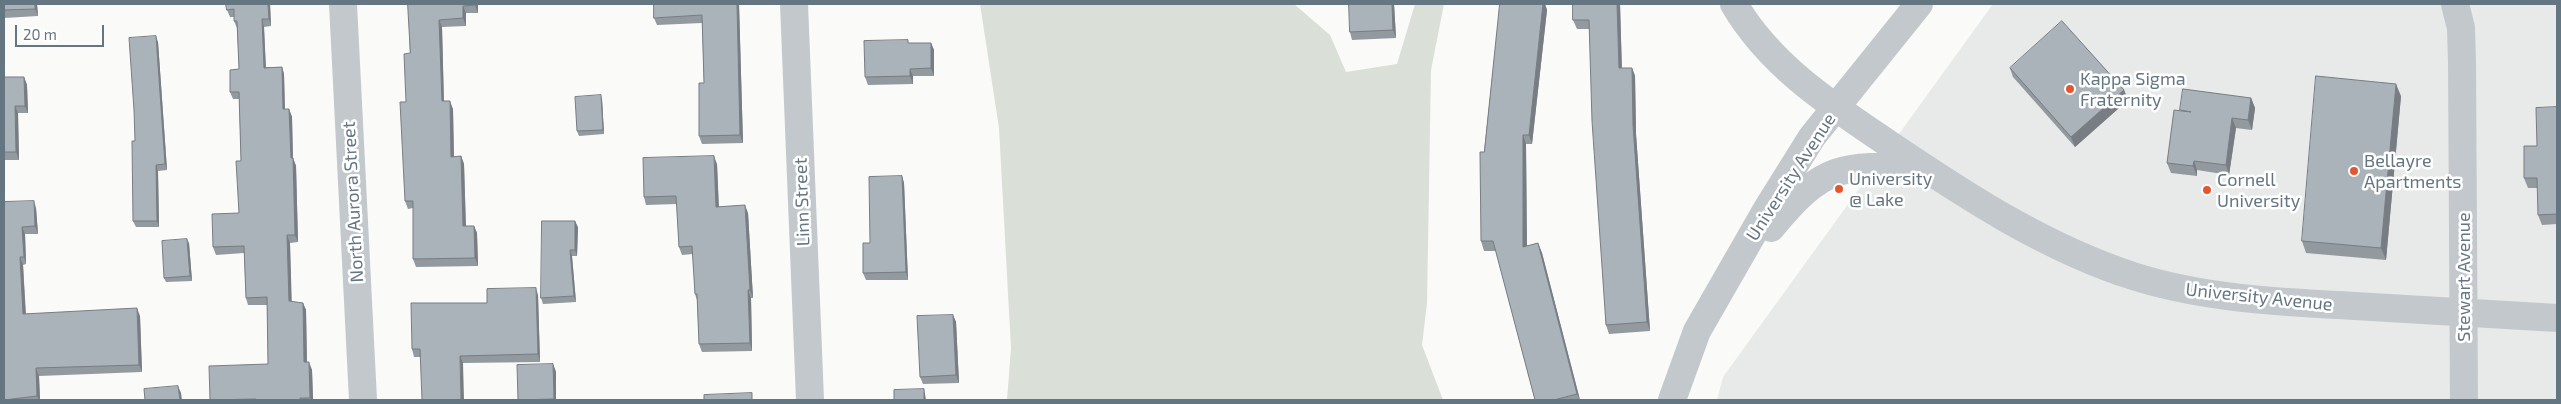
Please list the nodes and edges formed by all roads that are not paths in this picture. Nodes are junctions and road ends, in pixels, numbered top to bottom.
1 (343, 4) edge
2 (794, 4) edge
3 (1734, 4) edge
4 (1919, 4) edge
5 (2456, 4) edge
6 (1836, 107) junction
7 (1925, 168) junction
8 (1728, 279) junction
9 (2465, 312) junction
10 (2557, 318) edge
11 (363, 400) edge
12 (810, 400) edge
13 (1672, 400) edge
14 (2464, 400) edge

1 - 11 street, North Aurora Street
2 - 12 street, Linn Street
3 - 6 street
4 - 6 street
5 - 9 street, Stewart Avenue
6 - 7 street, University Avenue
6 - 8 street, University Avenue
7 - 8 street
7 - 9 street, University Avenue
8 - 13 street, University Avenue
9 - 10 street, University Avenue
9 - 14 street, Stewart Avenue

